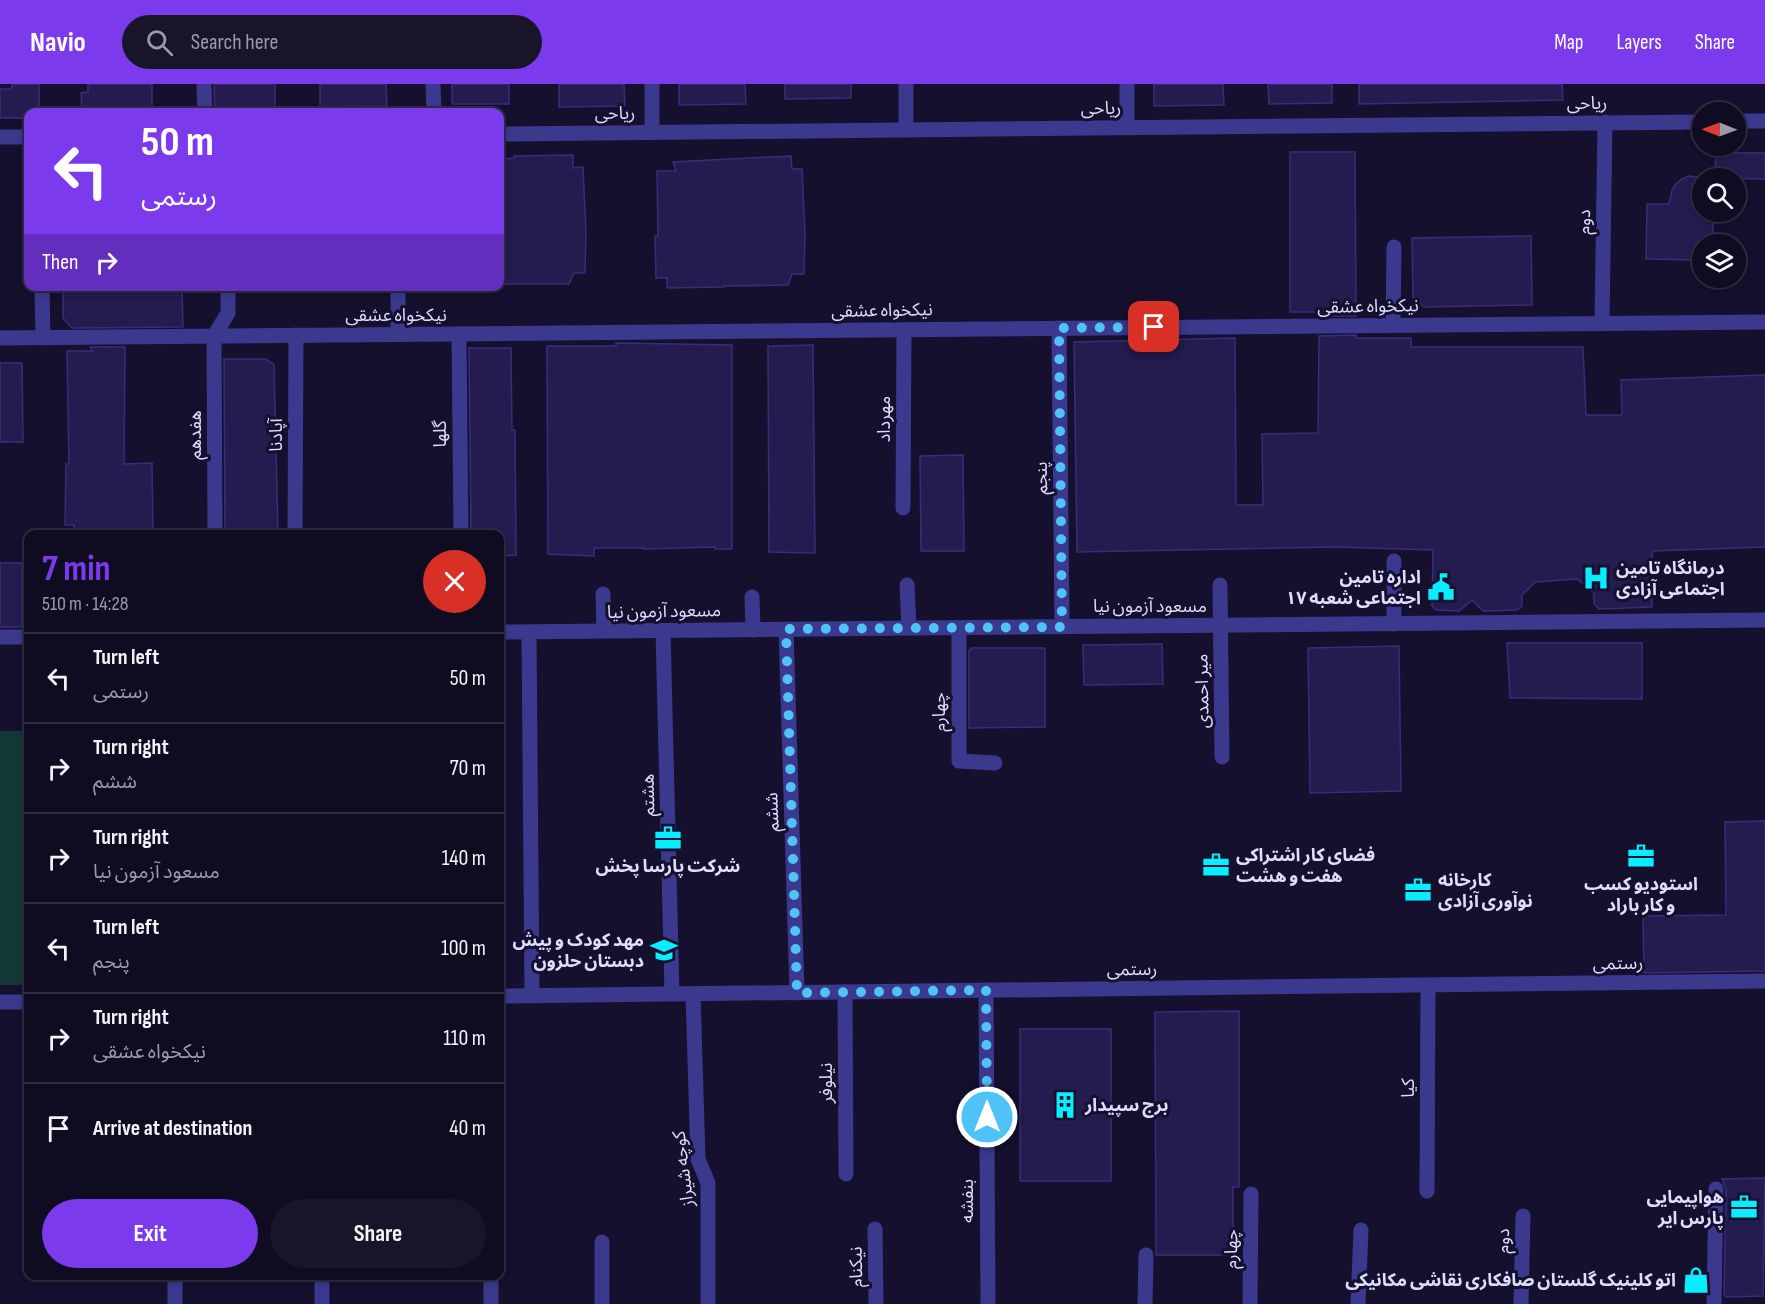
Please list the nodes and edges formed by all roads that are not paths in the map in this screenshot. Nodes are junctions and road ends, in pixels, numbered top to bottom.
1 (204, 84) edge
2 (433, 84) edge
3 (652, 84) edge
4 (906, 84) edge
5 (1127, 84) edge
6 (204, 108) edge
7 (434, 108) edge
8 (1746, 121) edge
9 (1765, 121) edge
10 (1605, 122) junction
11 (1692, 122) edge
12 (1127, 127) junction
13 (906, 130) junction
14 (652, 132) junction
15 (504, 134) edge
16 (0, 137) edge
17 (24, 137) edge
18 (1394, 247) dead end
19 (42, 291) edge
20 (228, 291) edge
21 (398, 291) edge
22 (1765, 321) edge
23 (1602, 323) junction
24 (1393, 325) junction
25 (1059, 328) junction
26 (904, 330) junction
27 (398, 334) junction
28 (459, 334) junction
29 (296, 335) junction
30 (213, 336) junction
31 (0, 338) edge
32 (44, 338) junction
33 (903, 508) dead end
34 (215, 530) edge
35 (295, 530) edge
36 (461, 530) edge
37 (1394, 561) dead end
38 (908, 585) dead end
39 (1220, 585) dead end
40 (603, 594) dead end
41 (752, 597) dead end
42 (1765, 620) edge
43 (1394, 624) junction
44 (1220, 625) junction
45 (1062, 627) junction
46 (909, 628) junction
47 (959, 628) junction
48 (786, 629) junction
49 (753, 630) junction
50 (604, 631) junction
51 (663, 631) junction
52 (504, 632) edge
53 (529, 632) junction
54 (0, 637) edge
55 (24, 637) edge
56 (1222, 757) dead end
57 (995, 763) dead end
58 (1765, 981) edge
59 (1428, 985) junction
60 (986, 990) junction
61 (845, 992) junction
62 (797, 993) junction
63 (672, 994) junction
64 (693, 994) junction
65 (504, 996) edge
66 (531, 996) junction
67 (0, 1002) edge
68 (24, 1002) edge
69 (846, 1174) dead end
70 (1716, 1189) dead end
71 (1427, 1191) dead end
72 (1251, 1194) dead end
73 (1523, 1216) dead end
74 (875, 1229) dead end
75 (1360, 1230) dead end
76 (602, 1242) dead end
77 (1146, 1255) dead end
78 (175, 1280) edge
79 (322, 1280) edge
80 (491, 1280) edge
81 (175, 1304) edge
82 (322, 1304) edge
83 (491, 1304) edge
84 (602, 1304) edge
85 (708, 1304) edge
86 (876, 1304) edge
87 (988, 1304) edge
88 (1146, 1304) edge
89 (1250, 1304) edge
90 (1358, 1304) edge
91 (1521, 1304) edge
92 (1714, 1304) edge

1 - 6 street
2 - 7 street
3 - 14 street
4 - 13 street
5 - 12 street
8 - 9 street
10 - 11 street, ریاحی
10 - 12 street, ریاحی
10 - 23 street, دوم
12 - 13 street, ریاحی
13 - 14 street, ریاحی
14 - 15 street, ریاحی
16 - 17 street
18 - 24 street
19 - 32 street
20 - 30 street
21 - 27 street
22 - 23 street, نیکخواه عشقی
23 - 24 street, نیکخواه عشقی
24 - 25 street, نیکخواه عشقی
25 - 26 street, نیکخواه عشقی
25 - 45 street, پنجم
26 - 28 street, نیکخواه عشقی
26 - 33 street, مهرداد
27 - 28 street, نیکخواه عشقی
27 - 29 street, نیکخواه عشقی
28 - 36 street, گلها
29 - 30 street, نیکخواه عشقی
29 - 35 street, آپادنا
30 - 32 street, نیکخواه عشقی
30 - 34 street, هفدهم
31 - 32 street, نیکخواه عشقی
37 - 43 street
38 - 46 street
39 - 44 street, میر احمدی
40 - 50 street
41 - 49 street
42 - 43 street, مسعود آزمون نیا
43 - 44 street, مسعود آزمون نیا
44 - 45 street, مسعود آزمون نیا
44 - 56 street, میر احمدی
45 - 47 street, مسعود آزمون نیا
46 - 47 street, مسعود آزمون نیا
46 - 48 street, مسعود آزمون نیا
47 - 57 street, چهارم
48 - 49 street, مسعود آزمون نیا
48 - 62 street, ششم
49 - 51 street, مسعود آزمون نیا
50 - 51 street, مسعود آزمون نیا
50 - 53 street, مسعود آزمون نیا
51 - 63 street, هشتم
52 - 53 street, مسعود آزمون نیا
53 - 66 street
54 - 55 street
58 - 59 street, رستمی
59 - 60 street, رستمی
59 - 71 street, کیا
60 - 61 street, رستمی
60 - 87 street, بنفشه
61 - 62 street, رستمی
61 - 69 street, نیلوفر
62 - 64 street, رستمی
63 - 64 street, رستمی
63 - 66 street, رستمی
64 - 85 street, کوچه شیراز
65 - 66 street, رستمی
67 - 68 street
70 - 92 street
72 - 89 street, چهارم
73 - 91 street, دوم
74 - 86 street, نیکنام
75 - 90 street
76 - 84 street
77 - 88 street
78 - 81 street
79 - 82 street
80 - 83 street

